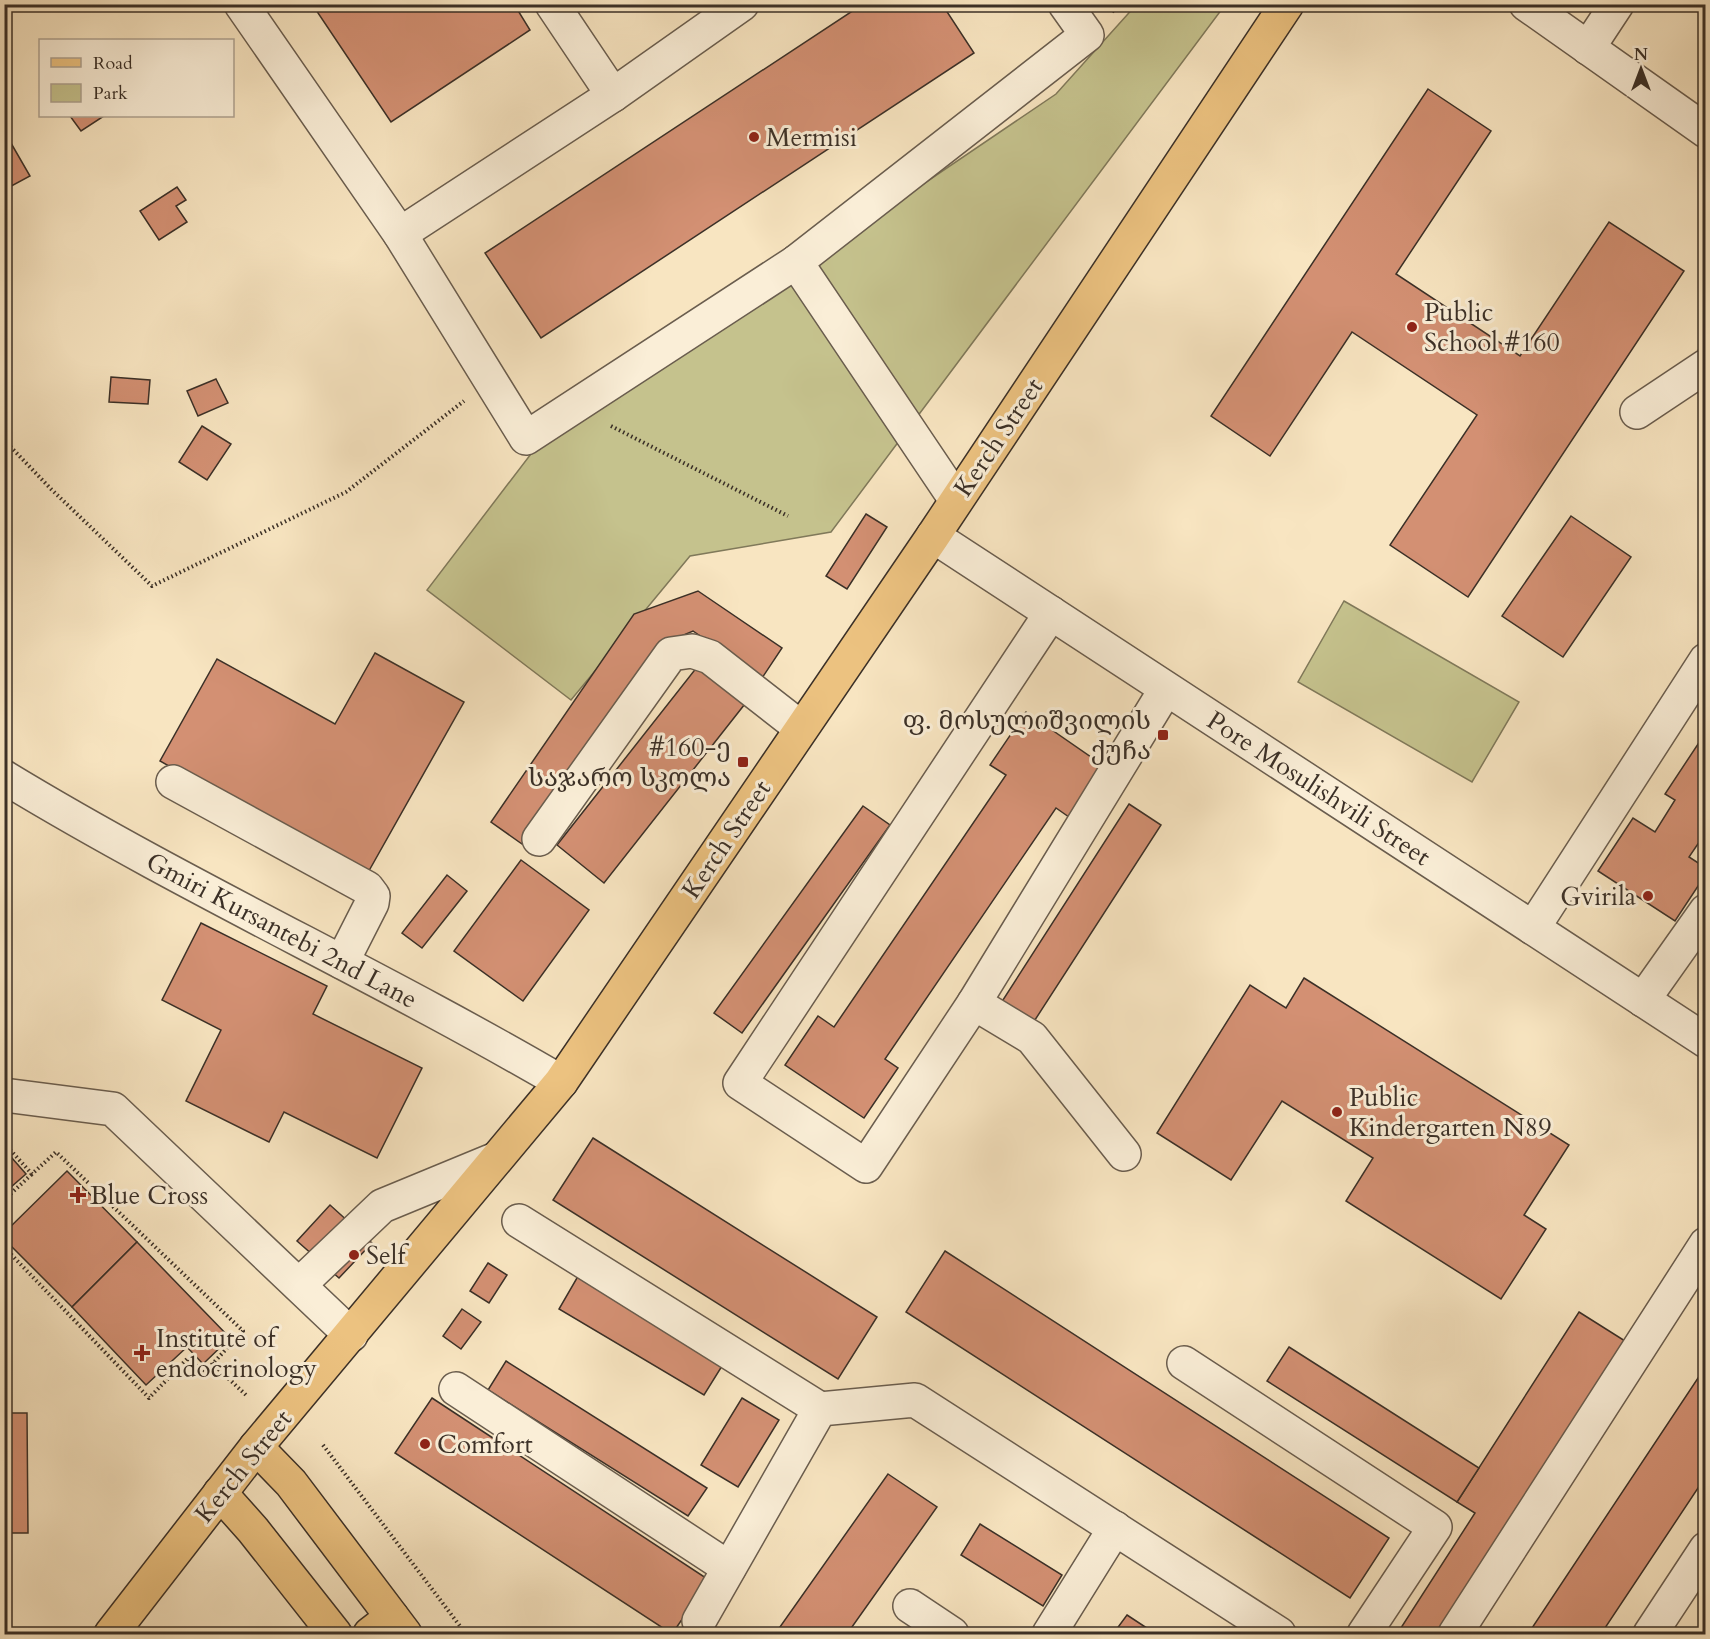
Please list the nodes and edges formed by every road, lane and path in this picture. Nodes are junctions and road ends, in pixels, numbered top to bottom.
1 (241, 4) edge
2 (552, 4) edge
3 (742, 4) edge
4 (1065, 4) edge
5 (1287, 4) edge
6 (1526, 4) edge
7 (1617, 4) edge
8 (1588, 48) junction
9 (613, 95) junction
10 (1706, 131) edge
11 (400, 234) junction
12 (796, 262) junction
13 (1706, 366) edge
14 (490, 381) junction
15 (575, 408) junction
16 (1637, 412) dead end
17 (4, 440) edge
18 (956, 500) junction
19 (788, 516) dead end
20 (933, 536) junction
21 (1051, 613) junction
22 (1706, 660) edge
23 (1167, 689) junction
24 (801, 728) junction
25 (4, 777) edge
26 (173, 782) dead end
27 (538, 839) dead end
28 (1706, 911) edge
29 (1533, 928) junction
30 (342, 962) junction
31 (1643, 1000) junction
32 (974, 1003) junction
33 (1706, 1041) edge
34 (561, 1082) junction
35 (4, 1095) edge
36 (4, 1143) edge
37 (1124, 1154) dead end
38 (496, 1159) junction
39 (32, 1174) junction
40 (4, 1200) edge
41 (519, 1221) dead end
42 (1706, 1244) edge
43 (4, 1247) edge
44 (299, 1284) junction
45 (351, 1335) junction
46 (212, 1363) junction
47 (1184, 1363) dead end
48 (456, 1389) dead end
49 (246, 1395) dead end
50 (820, 1409) junction
51 (323, 1445) dead end
52 (256, 1447) junction
53 (220, 1493) junction
54 (1115, 1528) junction
55 (1706, 1549) edge
56 (729, 1568) junction
57 (910, 1606) dead end
58 (699, 1621) dead end
59 (389, 1629) edge
60 (111, 1635) edge
61 (335, 1635) edge
62 (466, 1635) edge
63 (952, 1635) edge
64 (1049, 1635) edge
65 (1279, 1635) edge
66 (1364, 1635) edge
67 (1455, 1635) edge
68 (1650, 1635) edge

1 - 11 street
2 - 9 street
3 - 9 street
4 - 12 street
5 - 18 main road, Kerch Street
6 - 8 street
7 - 8 street
8 - 10 street
9 - 11 street
11 - 14 street
12 - 15 street
12 - 18 street
13 - 16 street
14 - 15 street
14 - 17 path
15 - 19 path
18 - 20 main road, Kerch Street
20 - 21 street, Pore Mosulishvili Street
20 - 24 main road, Kerch Street
21 - 23 street, Pore Mosulishvili Street
21 - 32 street
22 - 29 street
23 - 29 street, Pore Mosulishvili Street
23 - 32 street
24 - 27 street
24 - 34 main road, Kerch Street
25 - 30 street, Gmiri Kursantebi 2nd Lane
26 - 30 street
28 - 31 street
29 - 31 street, Pore Mosulishvili Street
30 - 34 street, Gmiri Kursantebi 2nd Lane
31 - 33 street, Pore Mosulishvili Street
32 - 37 street
34 - 38 main road, Kerch Street
35 - 44 street
36 - 39 path
38 - 44 street
38 - 45 main road, Kerch Street
39 - 40 path
39 - 46 path
41 - 50 street
42 - 67 street
43 - 46 path
44 - 45 street
45 - 52 main road, Kerch Street
46 - 49 path
47 - 66 street
48 - 56 street
50 - 54 street
50 - 56 street
51 - 62 path
52 - 53 main road, Kerch Street
52 - 59 main road
53 - 60 main road, Kerch Street
53 - 61 main road
54 - 64 street
54 - 65 street
55 - 68 street
56 - 58 street
57 - 63 street

